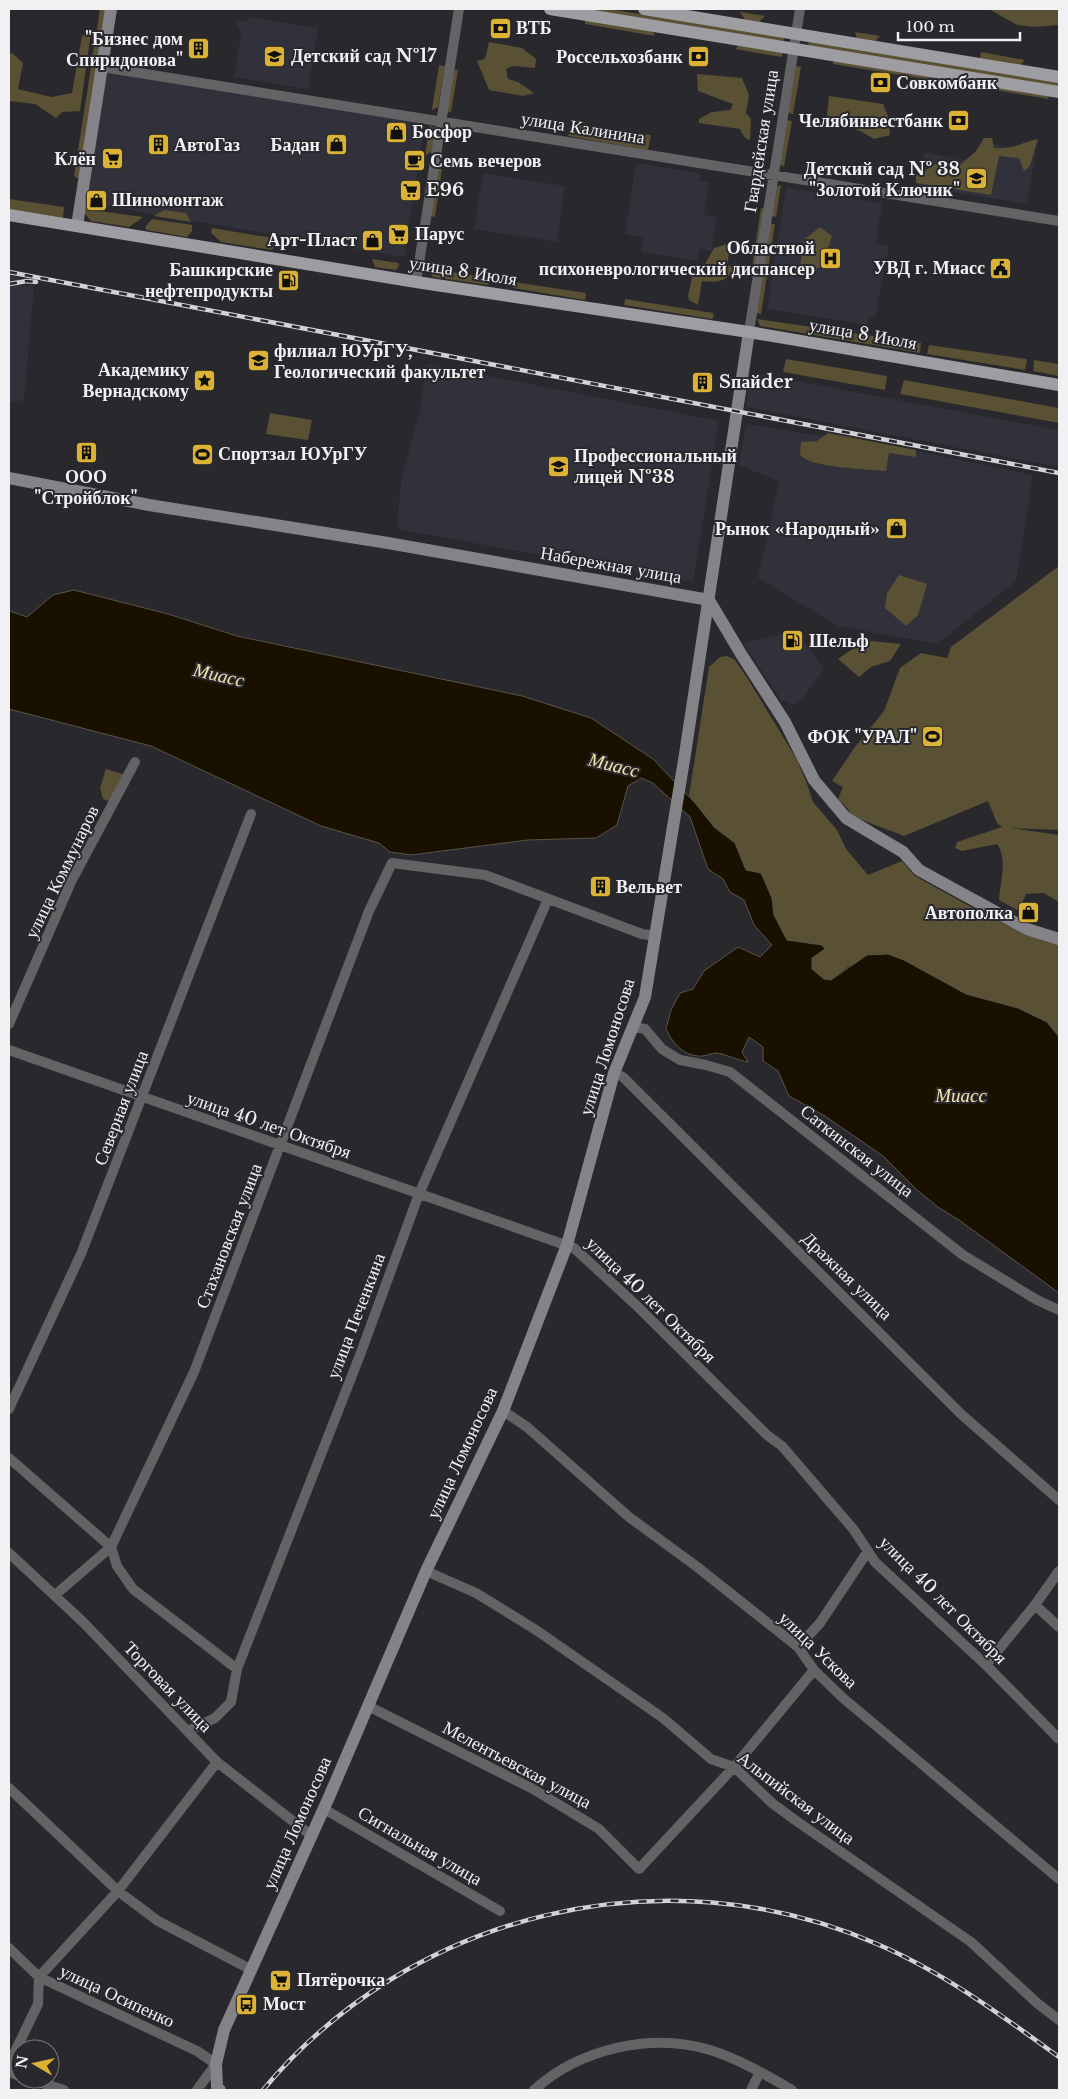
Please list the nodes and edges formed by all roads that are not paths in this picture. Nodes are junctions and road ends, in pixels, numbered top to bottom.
1 (111, 9) edge
2 (459, 9) edge
3 (550, 9) edge
4 (644, 9) edge
5 (800, 9) edge
6 (796, 34) junction
7 (794, 48) junction
8 (102, 67) junction
9 (1059, 77) edge
10 (1059, 92) edge
11 (442, 122) junction
12 (773, 175) junction
13 (9, 215) edge
14 (1059, 221) edge
15 (77, 226) junction
16 (416, 282) junction
17 (749, 332) junction
18 (1059, 385) edge
19 (9, 478) edge
20 (709, 600) junction
21 (135, 762) dead end
22 (251, 814) dead end
23 (672, 835) joint
24 (548, 899) junction
25 (656, 936) junction
26 (1059, 939) edge
27 (9, 1024) edge
28 (634, 1027) junction
29 (9, 1050) edge
30 (614, 1073) junction
31 (143, 1098) junction
32 (280, 1147) junction
33 (419, 1194) junction
34 (567, 1245) junction
35 (1059, 1310) edge
36 (9, 1409) edge
37 (503, 1411) junction
38 (9, 1458) edge
39 (1059, 1500) edge
40 (111, 1547) junction
41 (868, 1552) junction
42 (9, 1553) edge
43 (1059, 1571) edge
44 (426, 1572) junction
45 (55, 1595) junction
46 (1035, 1606) junction
47 (1059, 1627) edge
48 (798, 1647) junction
49 (986, 1665) junction
50 (237, 1669) junction
51 (814, 1670) junction
52 (368, 1706) junction
53 (188, 1731) junction
54 (1059, 1739) edge
55 (217, 1762) junction
56 (734, 1767) junction
57 (9, 1788) edge
58 (324, 1809) junction
59 (312, 1836) junction
60 (1059, 1879) edge
61 (118, 1891) junction
62 (500, 1911) dead end
63 (9, 1948) edge
64 (9, 1959) edge
65 (20, 1959) junction
66 (250, 1969) junction
67 (39, 1977) junction
68 (1059, 2020) edge
69 (9, 2064) edge
70 (216, 2064) junction
71 (760, 2072) junction
72 (197, 2090) edge
73 (220, 2090) edge
74 (534, 2090) edge
75 (751, 2090) edge
76 (792, 2090) edge

1 - 8 street
2 - 11 street
3 - 7 main road
4 - 6 main road
5 - 6 street, Гвардейская улица
6 - 7 street, Гвардейская улица
6 - 9 main road
7 - 10 main road
7 - 12 street, Гвардейская улица
8 - 11 street, улица Калинина
8 - 15 street
11 - 12 street, улица Калинина
11 - 16 street
12 - 14 street, улица Калинина
12 - 17 street, Гвардейская улица
13 - 15 main road, улица 8 Июля
15 - 16 main road, улица 8 Июля
16 - 17 main road, улица 8 Июля
17 - 18 main road, улица 8 Июля
17 - 20 street, Гвардейская улица
19 - 20 street, Набережная улица
20 - 23 street, Гвардейская улица
20 - 26 street
21 - 27 street, улица Коммунаров
22 - 31 street, Северная улица
23 - 25 street, улица Ломоносова
24 - 25 street
24 - 32 street, Стахановская улица
24 - 33 street, улица Печенкина
25 - 28 street, улица Ломоносова
28 - 30 street, улица Ломоносова
28 - 35 street, Саткинская улица
29 - 31 street, улица 40 лет Октября
30 - 34 street, улица Ломоносова
30 - 39 street, Дражная улица
31 - 32 street, улица 40 лет Октября
31 - 36 street, Северная улица
32 - 33 street, улица 40 лет Октября
32 - 40 street, Стахановская улица
33 - 34 street, улица 40 лет Октября
33 - 50 street, улица Печенкина
34 - 37 street, улица Ломоносова
34 - 41 street, улица 40 лет Октября
37 - 44 street, улица Ломоносова
37 - 48 street, улица Ускова
38 - 40 street
40 - 45 street, Стахановская улица
40 - 50 street
41 - 48 street
41 - 49 street, улица 40 лет Октября
42 - 45 street, Торговая улица
43 - 46 street
44 - 52 street, улица Ломоносова
44 - 56 street, Альпийская улица
45 - 53 street, Торговая улица
46 - 47 street
46 - 49 street
48 - 51 street, улица Ускова
49 - 54 street, улица 40 лет Октября
50 - 53 street, улица Печенкина
51 - 56 street
51 - 60 street, улица Ускова
52 - 56 street, Мелентьевская улица
52 - 58 street, улица Ломоносова
53 - 55 street, Торговая улица
55 - 59 street, Торговая улица
55 - 61 street
56 - 68 street, Альпийская улица
57 - 61 street
58 - 59 street, улица Ломоносова
58 - 62 street, Сигнальная улица
59 - 66 street, улица Ломоносова
61 - 66 street
61 - 67 street
63 - 65 street, улица Осипенко
64 - 65 street
65 - 67 street, улица Осипенко
66 - 70 street, улица Ломоносова
67 - 69 street
67 - 70 street, улица Осипенко
70 - 72 street
70 - 73 street, улица Ломоносова
71 - 74 street
71 - 75 street
71 - 76 street

